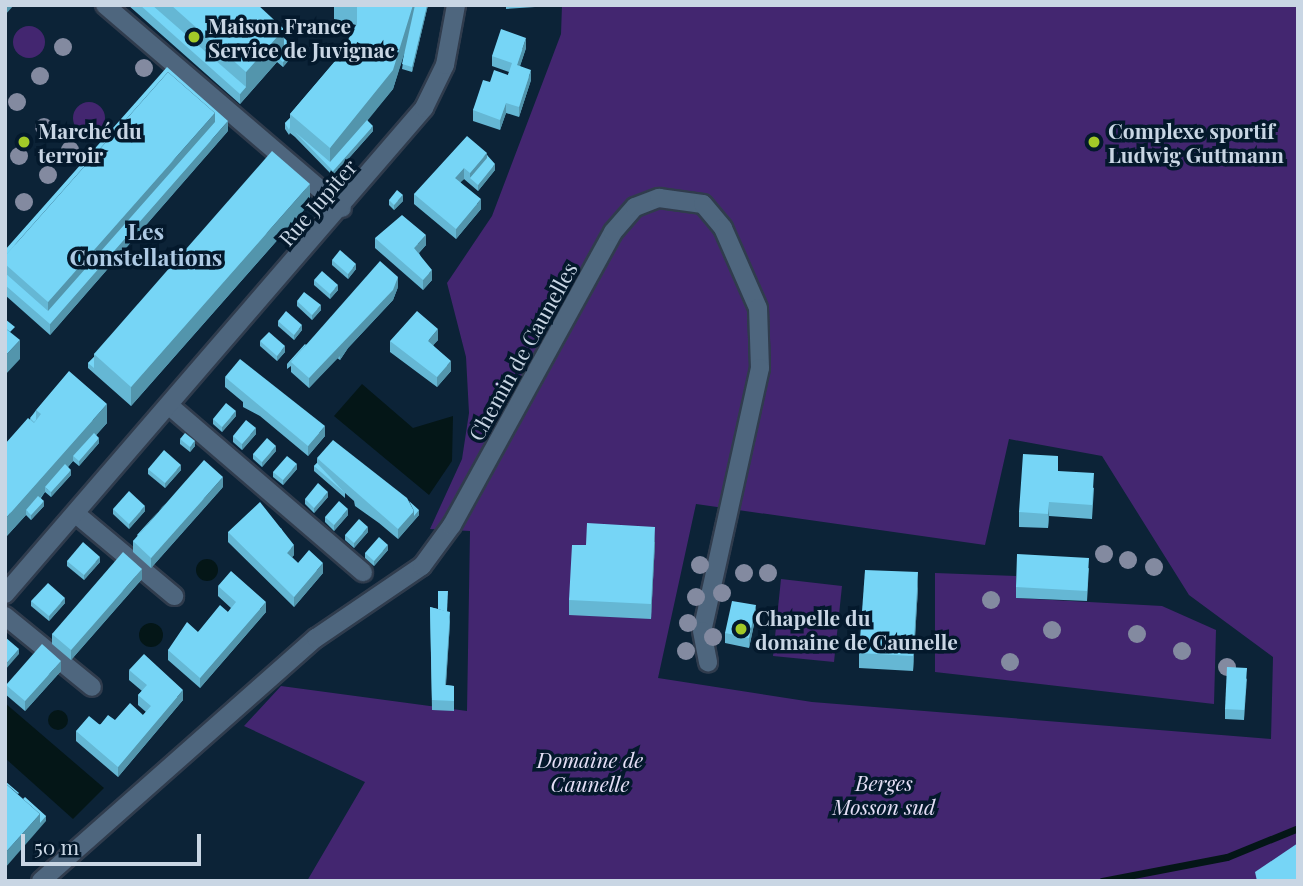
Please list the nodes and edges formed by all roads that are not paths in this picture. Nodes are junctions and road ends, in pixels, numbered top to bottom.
1 (105, 5) edge
2 (456, 5) edge
3 (342, 208) junction
4 (172, 408) junction
5 (76, 514) junction
6 (363, 572) dead end
7 (5, 594) edge
8 (174, 596) dead end
9 (5, 616) edge
10 (708, 662) dead end
11 (92, 687) dead end
12 (41, 881) edge

1 - 3 street
2 - 3 street, Rue Jupiter
3 - 4 street, Rue Jupiter
4 - 5 street, Rue Jupiter
4 - 6 street
5 - 7 street, Rue Jupiter
5 - 8 street
9 - 11 street
10 - 12 street, Chemin de Caunelles

